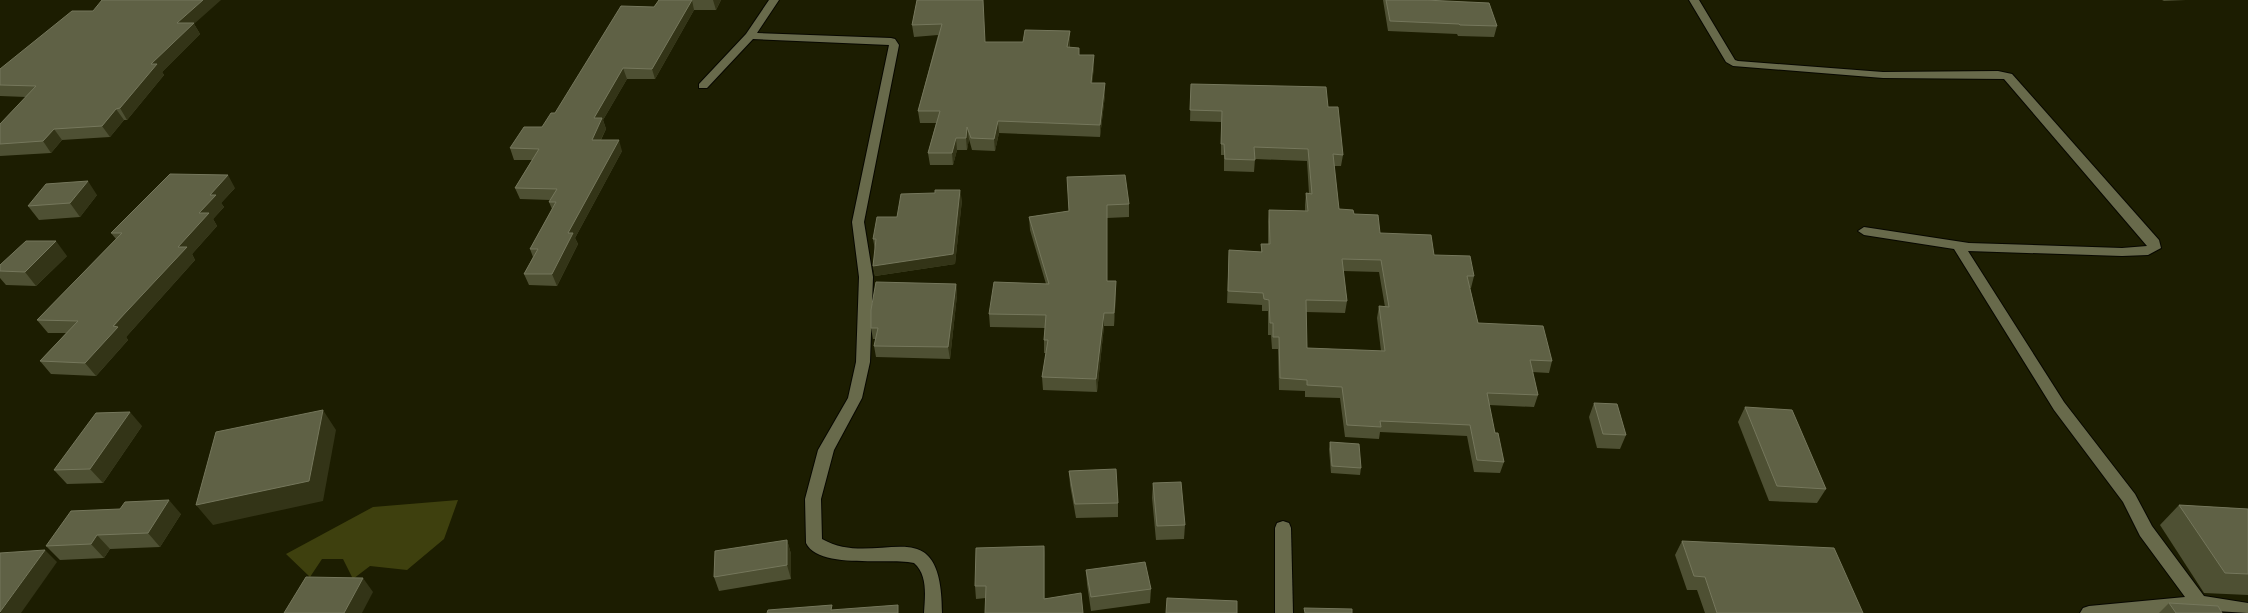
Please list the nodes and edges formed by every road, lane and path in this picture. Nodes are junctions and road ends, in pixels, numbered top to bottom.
1 (774, 0) edge
2 (1694, 0) edge
3 (750, 36) junction
4 (703, 86) dead end
5 (1864, 231) dead end
6 (1958, 246) junction
7 (1283, 528) dead end
8 (2199, 603) junction
9 (2248, 610) edge
10 (934, 613) edge
11 (1284, 613) edge
12 (2089, 613) edge

1 - 3 street
2 - 6 street
3 - 4 street
3 - 10 street
5 - 6 street
6 - 8 street
7 - 11 street
8 - 9 street
8 - 12 street

